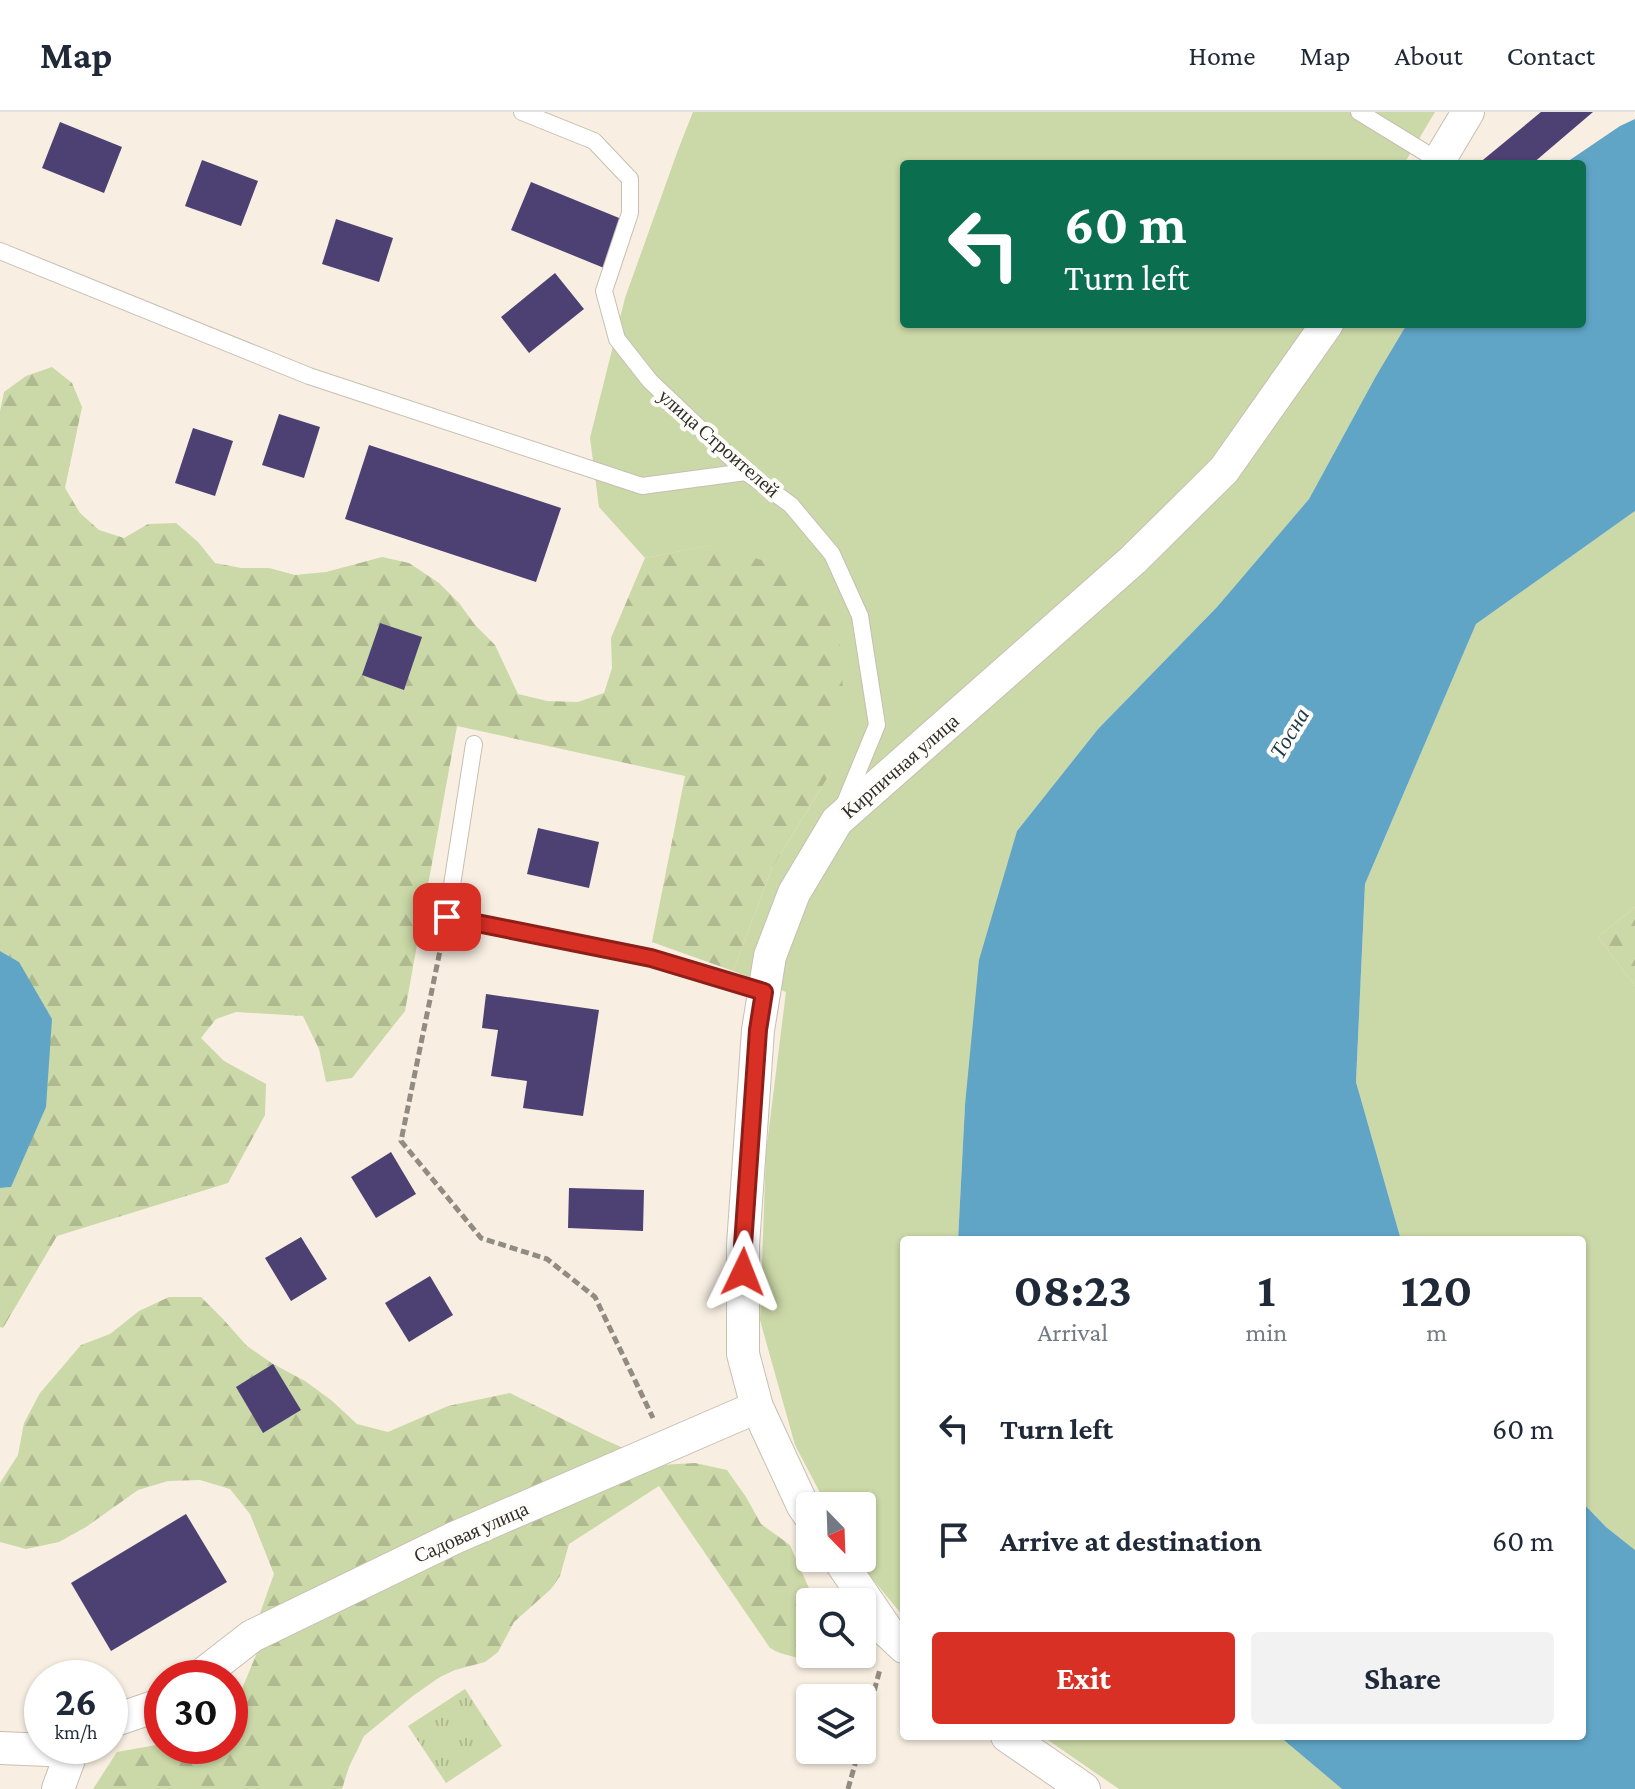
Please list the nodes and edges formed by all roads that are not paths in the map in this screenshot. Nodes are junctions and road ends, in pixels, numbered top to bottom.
1 (522, 112) edge
2 (1359, 112) edge
3 (1468, 112) edge
4 (1435, 160) edge
5 (1439, 160) edge
6 (0, 251) edge
7 (1324, 328) edge
8 (746, 472) junction
9 (474, 744) dead end
10 (837, 821) junction
11 (764, 992) junction
12 (757, 1407) junction
13 (796, 1492) edge
14 (848, 1572) edge
15 (896, 1640) edge
16 (221, 1660) edge
17 (1013, 1740) edge
18 (0, 1748) edge
19 (24, 1748) edge
20 (68, 1764) edge
21 (58, 1789) edge
22 (1084, 1789) edge

1 - 8 lane, улица Строителей
2 - 4 lane
3 - 5 street
6 - 8 lane
7 - 10 street, Кирпичная улица
8 - 10 lane, улица Строителей
9 - 11 lane
10 - 11 street, Кирпичная улица
11 - 12 street, Кирпичная улица
12 - 13 street, Кирпичная улица
12 - 16 street, Садовая улица
14 - 15 street
17 - 22 street
18 - 19 street
20 - 21 street

